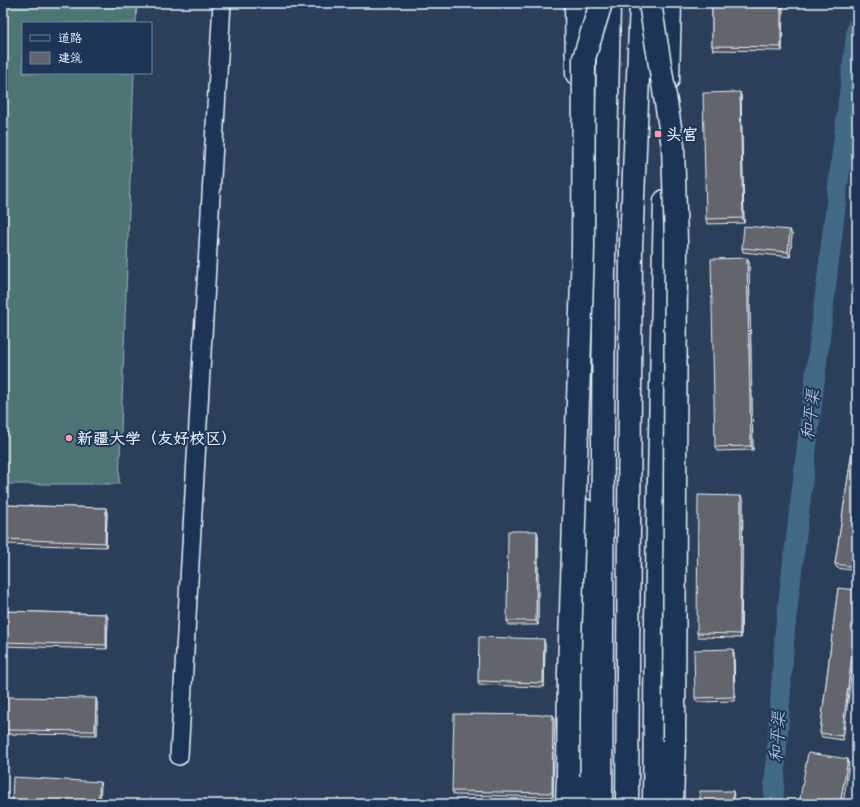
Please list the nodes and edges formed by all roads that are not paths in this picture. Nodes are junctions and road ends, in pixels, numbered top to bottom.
1 (222, 3) edge
2 (576, 3) edge
3 (601, 3) edge
4 (609, 3) edge
5 (641, 3) edge
6 (650, 3) edge
7 (670, 3) edge
8 (179, 756) dead end
9 (567, 804) edge
10 (580, 804) edge
11 (601, 804) edge
12 (628, 804) edge
13 (654, 804) edge
14 (672, 804) edge

1 - 8 street
2 - 10 main road
3 - 9 main road, bridge
4 - 11 main road
5 - 12 main road
6 - 14 main road, bridge
7 - 13 main road

